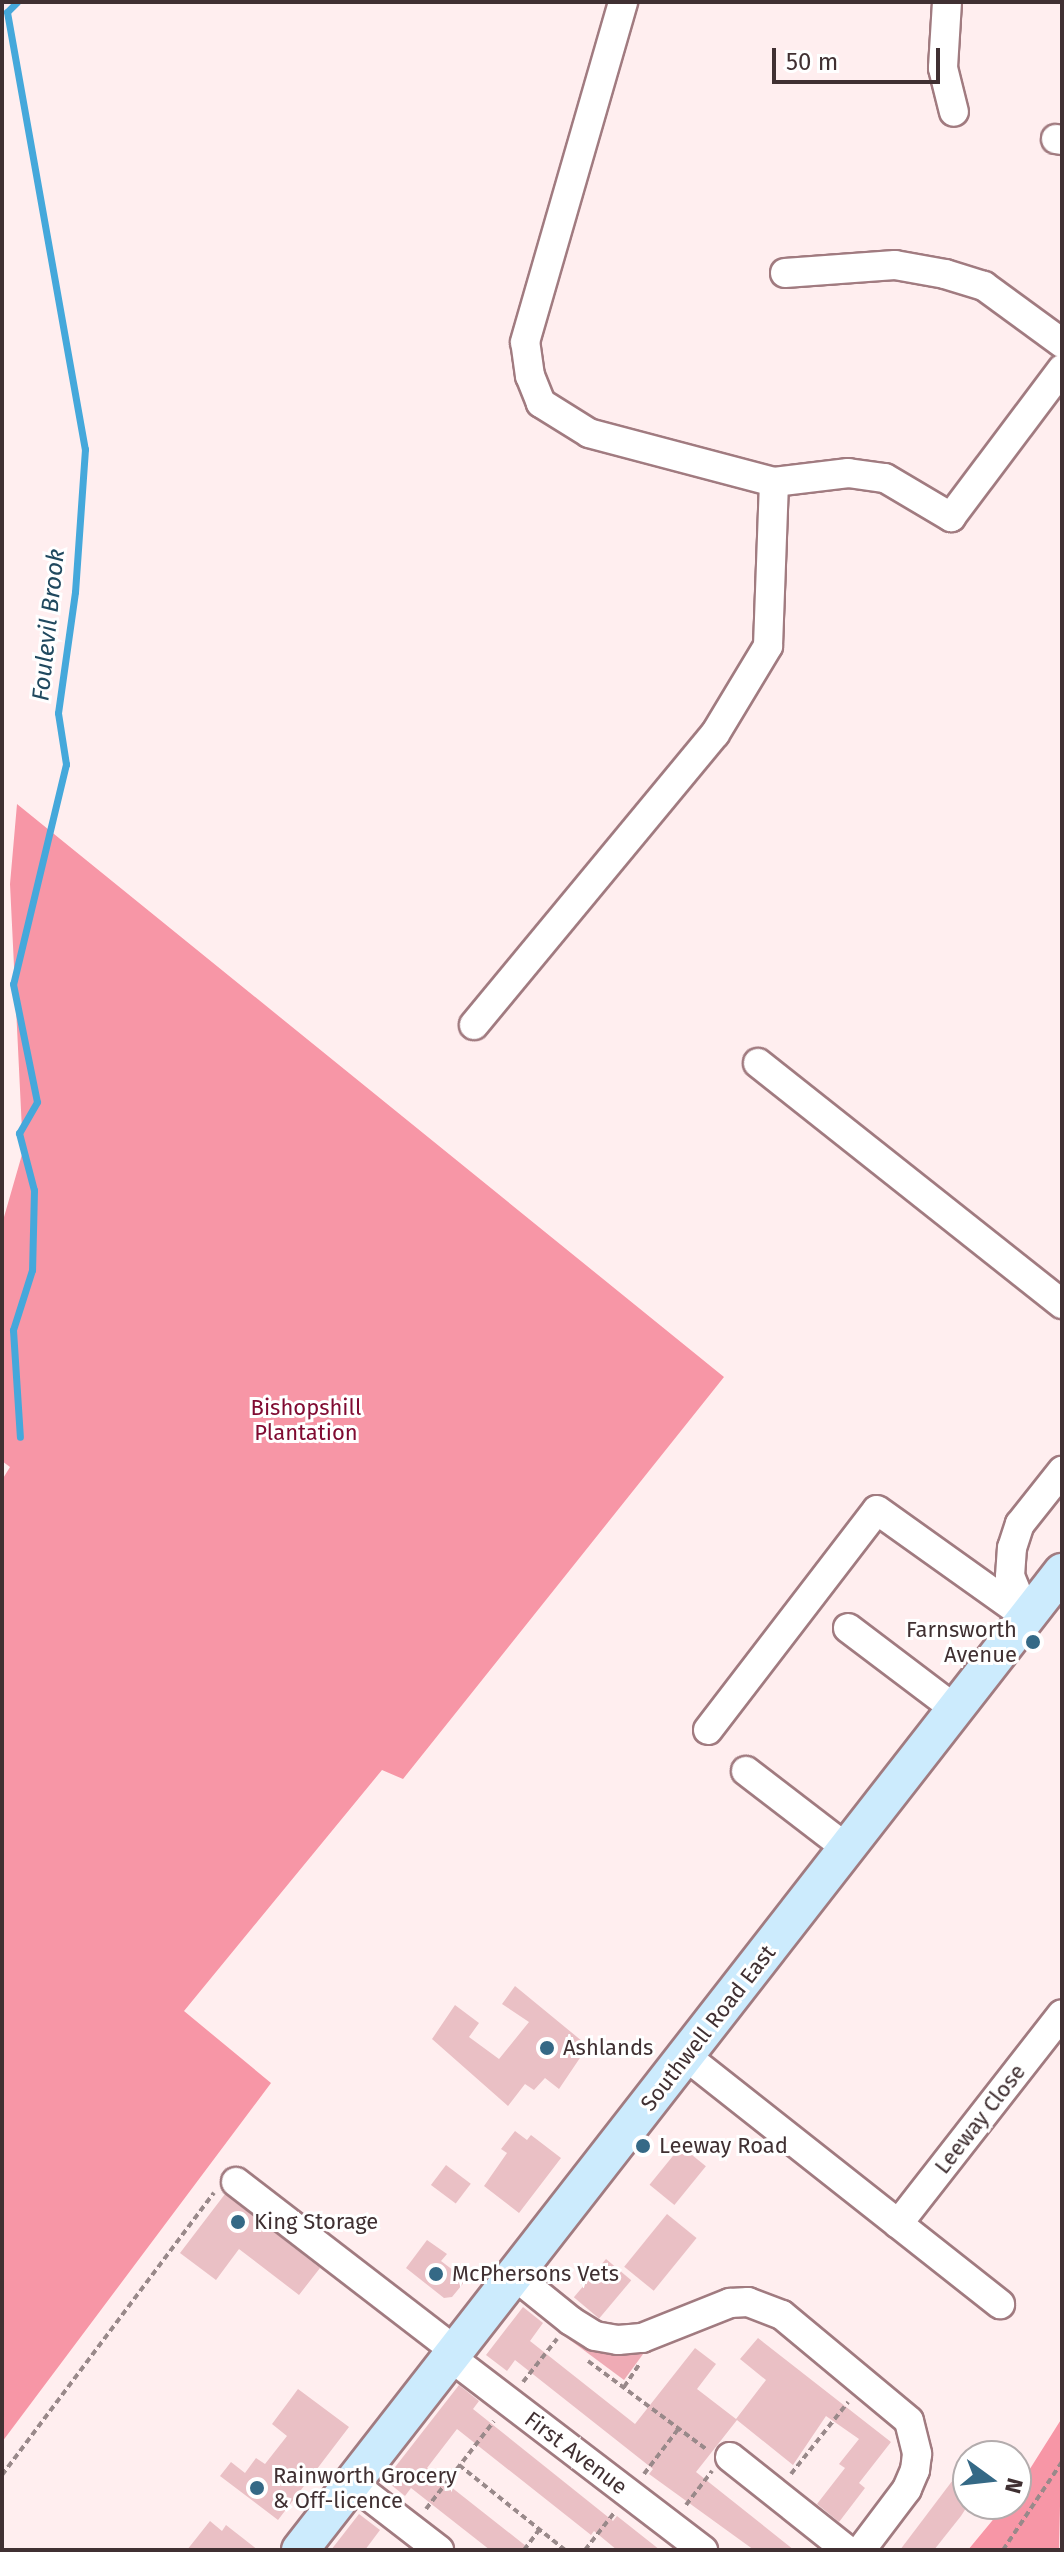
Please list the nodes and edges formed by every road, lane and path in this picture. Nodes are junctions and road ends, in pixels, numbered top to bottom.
1 (623, 2) edge
2 (947, 2) edge
3 (954, 112) dead end
4 (785, 273) dead end
5 (1062, 343) edge
6 (1062, 369) edge
7 (774, 482) junction
8 (474, 1025) dead end
9 (758, 1063) dead end
10 (1062, 1304) edge
11 (1062, 1471) edge
12 (1050, 1595) edge
13 (848, 1628) dead end
14 (955, 1709) junction
15 (708, 1730) dead end
16 (746, 1771) dead end
17 (845, 1847) junction
18 (1062, 2014) edge
19 (687, 2057) junction
20 (236, 2182) joint
21 (898, 2224) junction
22 (514, 2275) junction
23 (1002, 2307) dead end
24 (566, 2335) junction
25 (451, 2353) junction
26 (580, 2354) dead end
27 (864, 2382) junction
28 (509, 2402) junction
29 (730, 2457) joint
30 (1062, 2462) edge
31 (459, 2465) junction
32 (2, 2475) edge
33 (352, 2483) junction
34 (775, 2494) junction
35 (411, 2529) junction
36 (540, 2530) junction
37 (864, 2548) edge
38 (300, 2550) edge
39 (439, 2550) edge
40 (524, 2550) edge
41 (565, 2550) edge
42 (703, 2550) edge
43 (1003, 2550) edge

1 - 7 street
2 - 3 street
4 - 5 street
6 - 7 street
7 - 8 street
9 - 10 street
11 - 12 street
12 - 14 main road, Southwell Road East
12 - 15 street
13 - 14 street
14 - 17 main road, Southwell Road East
16 - 17 street
17 - 19 main road, Southwell Road East
18 - 21 street, Leeway Close
19 - 21 street
19 - 22 main road, Southwell Road East
20 - 25 street, First Avenue
20 - 32 path
21 - 23 street
22 - 24 street
22 - 25 main road, Southwell Road East
24 - 27 street
24 - 28 path
25 - 28 street, First Avenue
25 - 33 main road, Southwell Road East
26 - 29 path
27 - 34 path
27 - 37 street
28 - 31 path
28 - 42 street, First Avenue
29 - 34 street
30 - 43 path
31 - 35 path
31 - 36 path
33 - 35 street
33 - 38 main road, Southwell Road East
34 - 37 street
35 - 39 street
36 - 40 path
36 - 41 path

